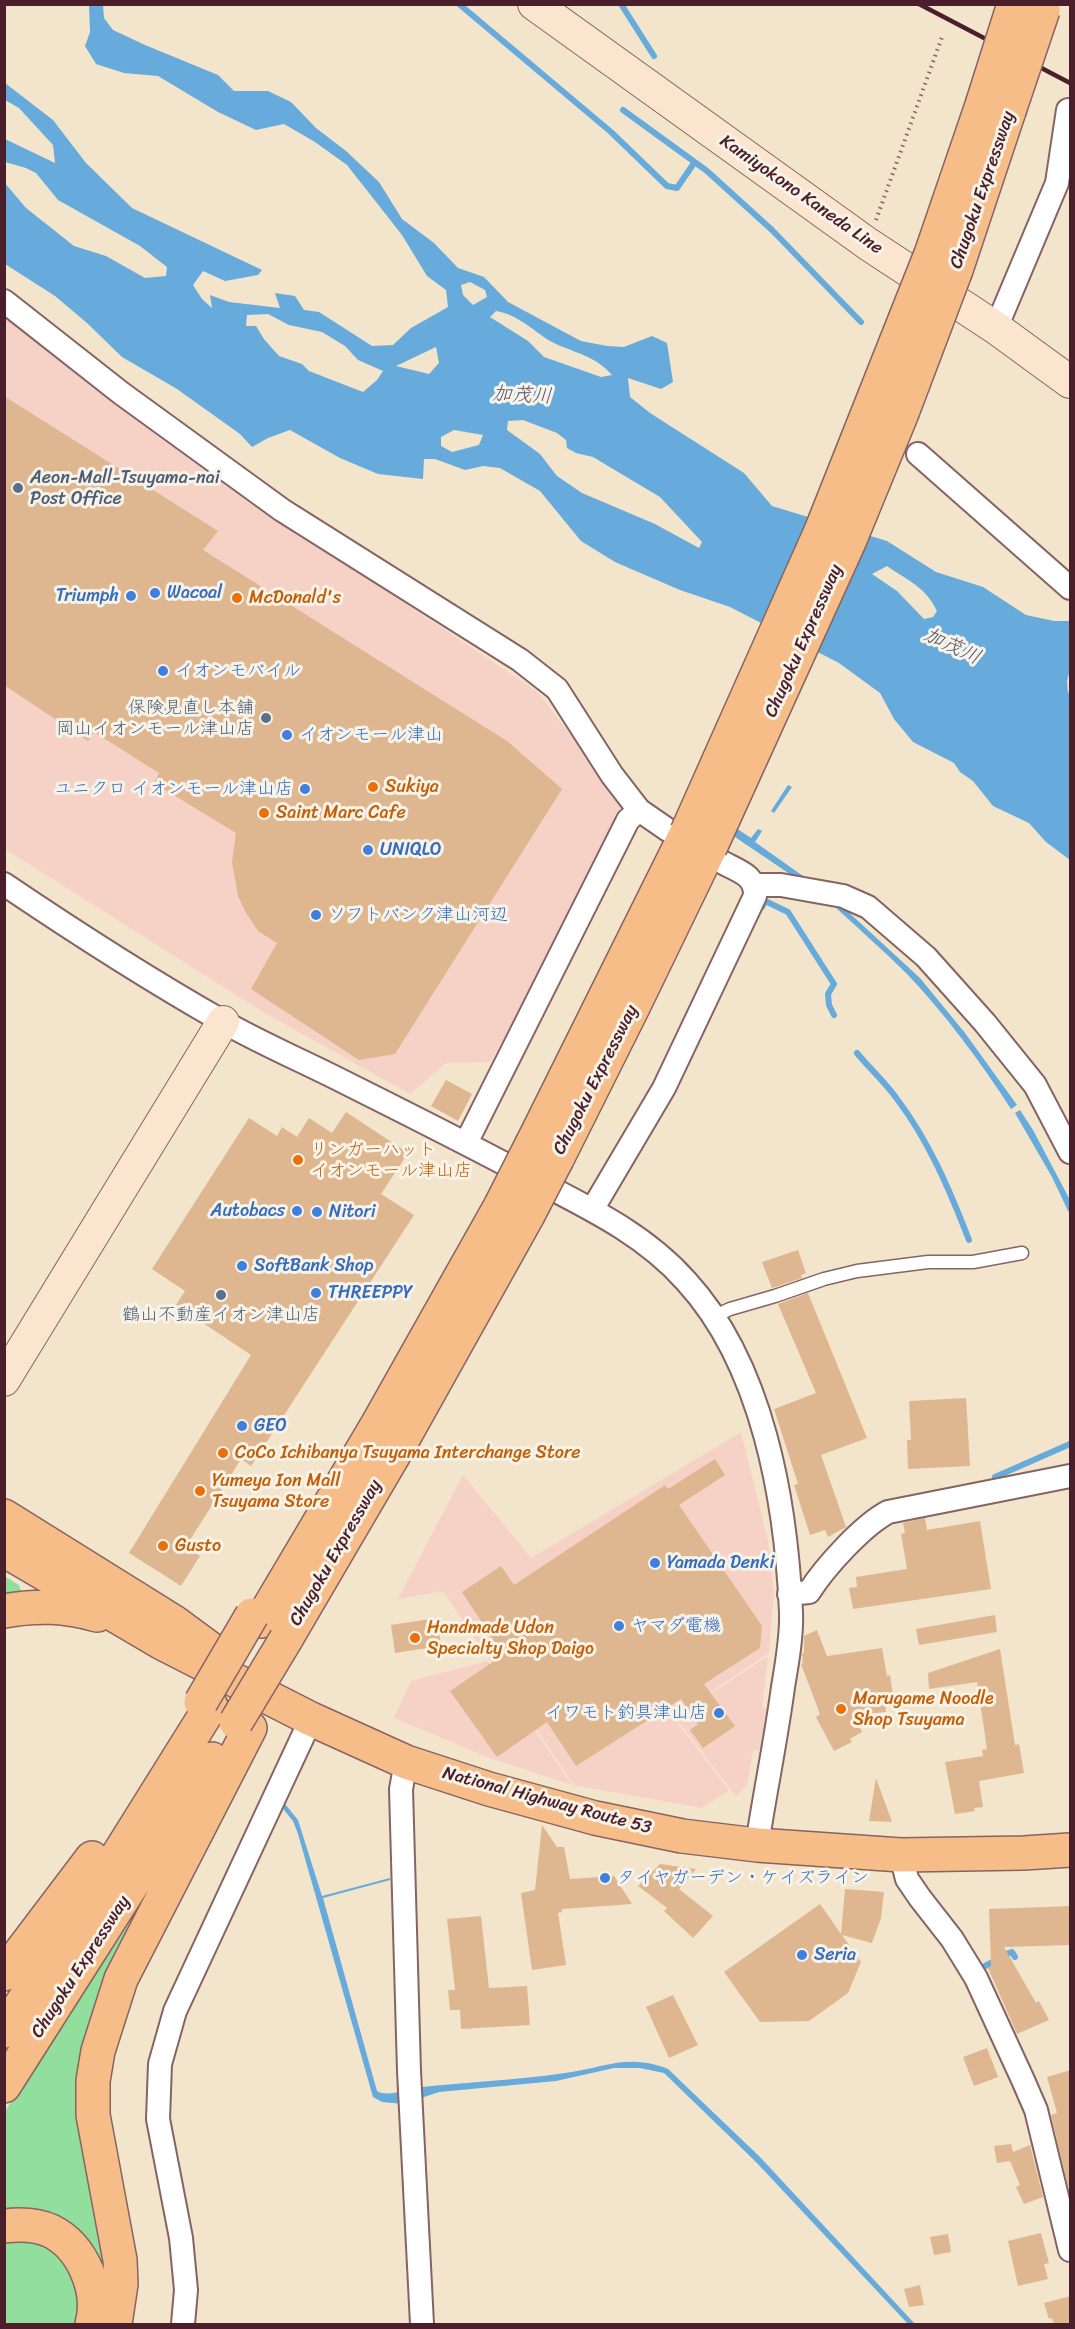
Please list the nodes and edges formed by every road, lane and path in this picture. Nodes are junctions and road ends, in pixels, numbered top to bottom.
1 (534, 4) edge
2 (1034, 6) edge
3 (942, 37) dead end
4 (1068, 110) dead end
5 (868, 244) junction
6 (4, 301) edge
7 (996, 328) junction
8 (1071, 382) edge
9 (918, 454) dead end
10 (1071, 588) edge
11 (639, 810) junction
12 (696, 843) junction
13 (4, 884) edge
14 (755, 885) junction
15 (223, 1022) junction
16 (466, 1143) junction
17 (1071, 1152) edge
18 (592, 1210) junction
19 (1022, 1253) dead end
20 (713, 1317) junction
21 (4, 1380) edge
22 (1071, 1476) edge
23 (4, 1516) edge
24 (4, 1550) edge
25 (789, 1594) junction
26 (4, 1611) edge
27 (162, 1643) junction
28 (299, 1712) junction
29 (224, 1714) junction
30 (406, 1762) junction
31 (757, 1845) junction
32 (1071, 1850) edge
33 (901, 1855) junction
34 (4, 1974) edge
35 (4, 2031) edge
36 (4, 2086) edge
37 (4, 2226) edge
38 (1071, 2250) edge
39 (92, 2325) edge
40 (115, 2325) edge
41 (183, 2325) edge
42 (422, 2325) edge

1 - 5 main road, Kamiyokono Kaneda Line
2 - 12 highway, Chugoku Expressway, bridge
3 - 5 path
4 - 7 street
5 - 7 main road, Kamiyokono Kaneda Line
6 - 11 street
7 - 8 main road, Kamiyokono Kaneda Line
9 - 10 street
11 - 12 street
11 - 16 street
12 - 14 street
12 - 29 highway, Chugoku Expressway, bridge
13 - 15 street
14 - 17 street
14 - 18 street
15 - 16 street
15 - 21 main road
16 - 18 street
18 - 20 street
19 - 20 lane
20 - 25 street
22 - 25 street
23 - 28 highway, National Highway Route 53
24 - 27 highway, National Highway Route 53
25 - 31 street
26 - 27 highway
27 - 28 highway, National Highway Route 53
28 - 30 highway, National Highway Route 53
28 - 41 street
29 - 34 highway
29 - 35 highway, Chugoku Expressway
29 - 36 highway, Chugoku Expressway
29 - 40 highway
30 - 31 highway, National Highway Route 53
30 - 42 street
31 - 33 highway, National Highway Route 53
32 - 33 highway, National Highway Route 53
33 - 38 street
37 - 39 highway

